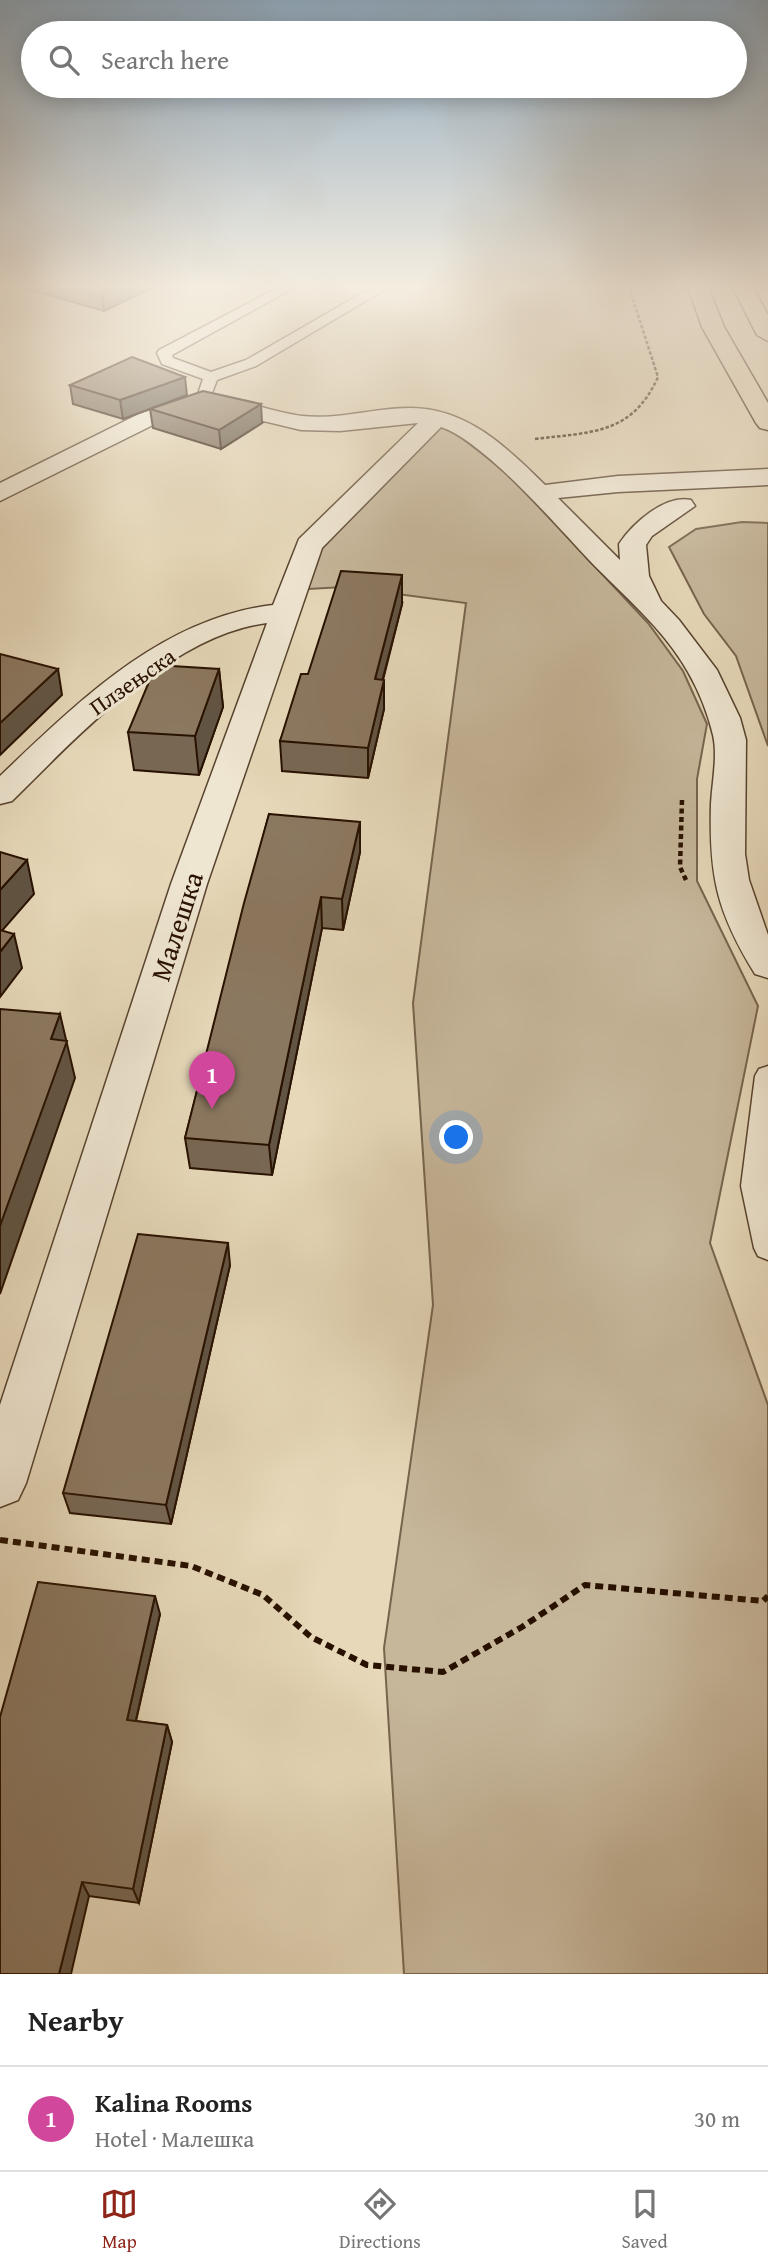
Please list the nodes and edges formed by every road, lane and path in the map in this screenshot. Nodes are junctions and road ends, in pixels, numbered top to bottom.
1 (658, 376) edge
2 (741, 376) edge
3 (211, 377) edge
4 (203, 401) junction
5 (437, 418) junction
6 (768, 423) edge
7 (532, 440) dead end
8 (768, 477) edge
9 (1, 492) edge
10 (538, 493) junction
11 (768, 501) edge
12 (682, 506) junction
13 (632, 509) dead end
14 (596, 512) dead end
15 (559, 515) junction
16 (650, 608) junction
17 (287, 612) junction
18 (683, 793) dead end
19 (0, 794) edge
20 (691, 891) dead end
21 (768, 965) edge
22 (768, 1076) edge
23 (768, 1248) edge
24 (0, 1483) edge
25 (0, 1539) edge
26 (768, 1596) edge

1 - 7 path
2 - 6 highway
3 - 4 lane
4 - 5 street
4 - 9 street
5 - 10 street
5 - 17 street, Малешка
8 - 10 street
10 - 15 street
11 - 12 street
12 - 13 street
12 - 16 street
14 - 15 street
15 - 16 street
16 - 21 street
17 - 19 street, Плзењска
17 - 24 street, Малешка
18 - 20 path
22 - 23 lane
25 - 26 path

